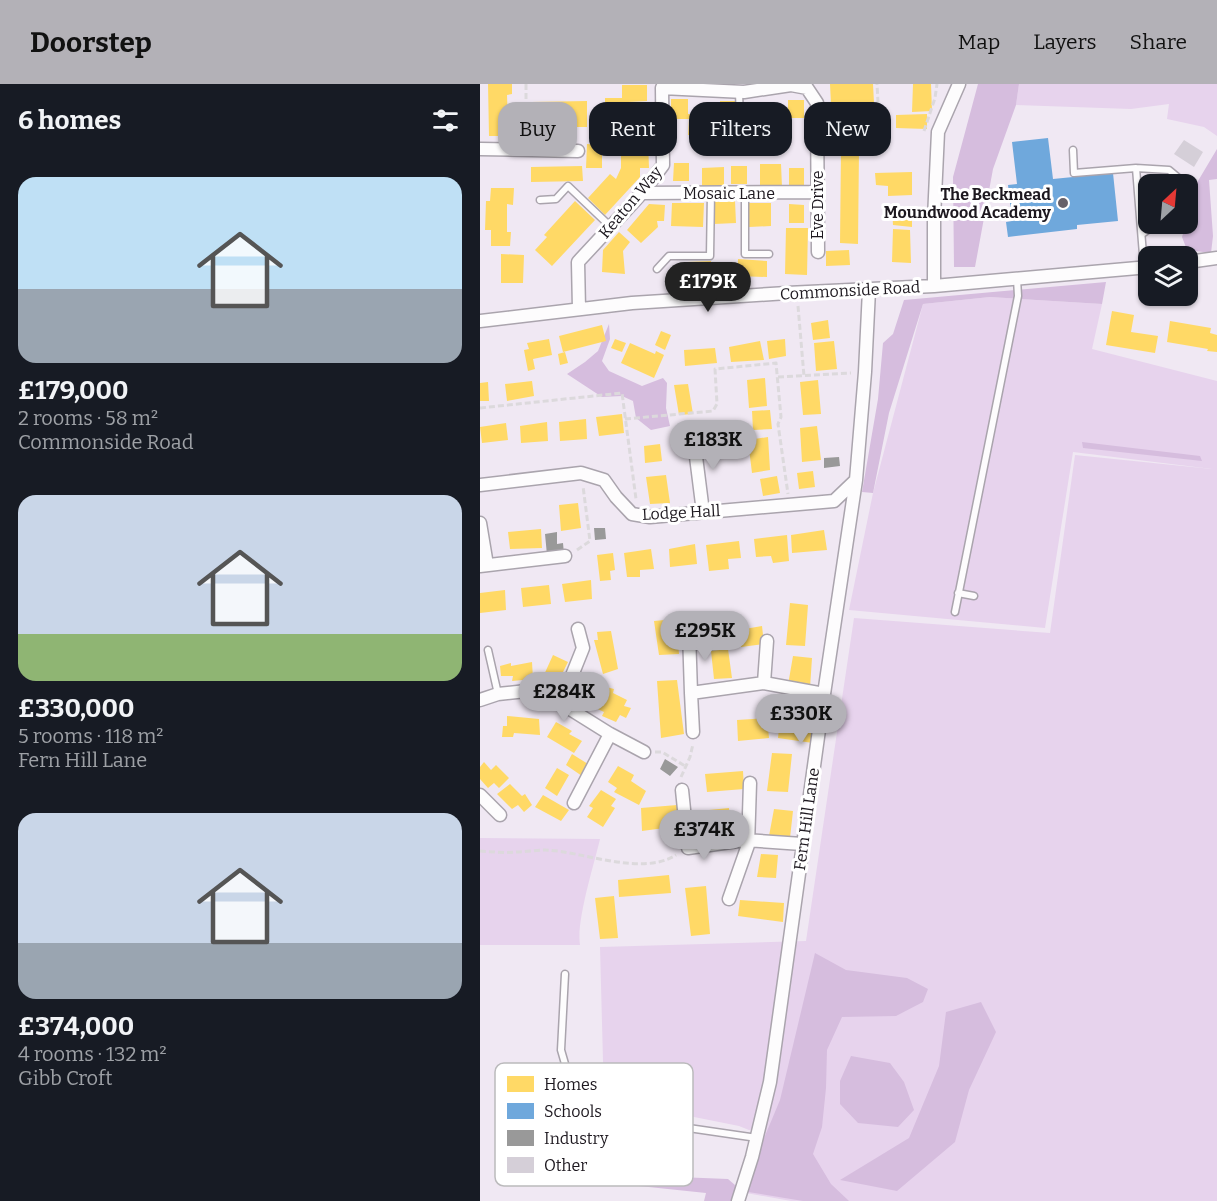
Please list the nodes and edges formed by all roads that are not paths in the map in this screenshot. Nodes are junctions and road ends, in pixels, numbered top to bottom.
1 (959, 84) edge
2 (663, 86) edge
3 (739, 92) junction
4 (739, 102) edge
5 (480, 149) edge
6 (1073, 150) dead end
7 (578, 151) dead end
8 (1136, 168) junction
9 (1174, 174) edge
10 (1138, 190) edge
11 (817, 192) junction
12 (642, 193) junction
13 (711, 193) junction
14 (745, 193) junction
15 (540, 200) dead end
16 (611, 227) junction
17 (1142, 234) edge
18 (1143, 246) edge
19 (818, 252) dead end
20 (769, 254) dead end
21 (1217, 258) edge
22 (1198, 261) edge
23 (657, 269) dead end
24 (1138, 269) edge
25 (1017, 279) junction
26 (934, 286) junction
27 (869, 290) junction
28 (579, 309) junction
29 (480, 321) edge
30 (693, 433) dead end
31 (856, 480) junction
32 (480, 485) edge
33 (703, 512) junction
34 (480, 523) edge
35 (565, 556) road end
36 (484, 565) edge
37 (958, 593) junction
38 (974, 596) dead end
39 (955, 612) dead end
40 (578, 629) dead end
41 (689, 632) dead end
42 (767, 641) dead end
43 (488, 650) dead end
44 (764, 683) junction
45 (691, 693) junction
46 (498, 694) junction
47 (824, 694) junction
48 (480, 700) edge
49 (561, 703) junction
50 (610, 734) junction
51 (693, 736) road end
52 (644, 752) road end
53 (750, 783) dead end
54 (682, 790) road end
55 (480, 795) edge
56 (574, 803) dead end
57 (500, 815) dead end
58 (748, 840) junction
59 (802, 844) junction
60 (729, 899) dead end
61 (566, 974) dead end
62 (565, 1063) edge
63 (693, 1129) edge
64 (757, 1138) junction
65 (738, 1201) edge

1 - 26 street
2 - 3 street
2 - 12 street, Keaton Way
3 - 4 lane
3 - 11 street, Eve Drive
5 - 7 street
6 - 8 lane
8 - 9 lane
8 - 10 lane
11 - 14 street, Mosaic Lane
11 - 19 street, Eve Drive
12 - 13 street, Mosaic Lane
12 - 16 street, Keaton Way
13 - 14 street, Mosaic Lane
13 - 23 lane
14 - 20 lane
15 - 16 lane
16 - 28 street, Keaton Way
17 - 18 lane
21 - 22 street
24 - 25 street, Commonside Road
25 - 26 street, Commonside Road
25 - 37 lane
26 - 27 street, Commonside Road
27 - 28 street, Commonside Road
27 - 31 street, Fern Hill Lane
28 - 29 street, Commonside Road
30 - 33 street
31 - 33 street, Lodge Hall
31 - 47 street, Fern Hill Lane
32 - 33 street, Lodge Hall
34 - 36 street
35 - 36 street
37 - 38 lane
37 - 39 lane
40 - 49 street
41 - 45 street
42 - 44 street
43 - 46 lane
44 - 45 street
44 - 47 street
45 - 51 street
46 - 48 street
46 - 49 street
47 - 59 street, Fern Hill Lane
49 - 50 street
50 - 52 street
50 - 56 street
53 - 58 street
54 - 58 street
55 - 57 street
58 - 59 street
58 - 60 street
59 - 64 street, Fern Hill Lane
61 - 62 lane
63 - 64 lane
64 - 65 street, Fern Hill Lane

